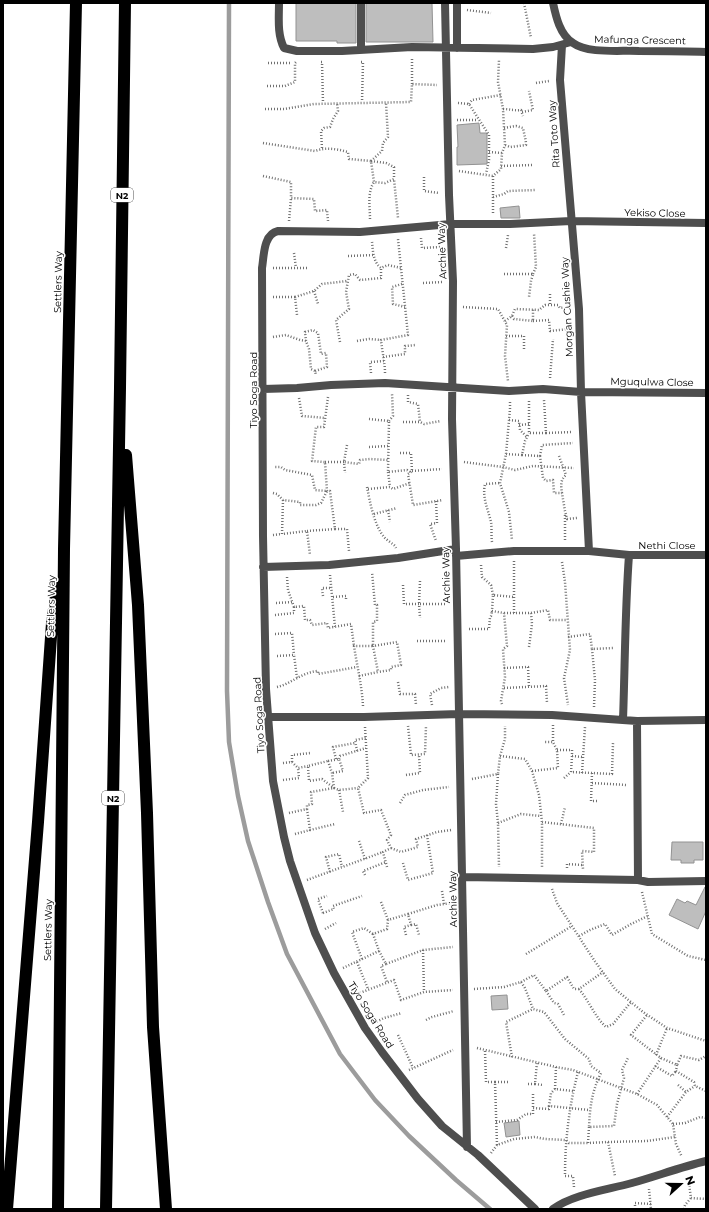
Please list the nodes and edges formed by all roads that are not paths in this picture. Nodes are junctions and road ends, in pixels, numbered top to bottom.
1 (76, 3) edge
2 (125, 3) edge
3 (279, 3) edge
4 (360, 3) edge
5 (446, 3) edge
6 (552, 3) edge
7 (457, 6) edge
8 (571, 42) junction
9 (562, 45) junction
10 (446, 48) junction
11 (457, 48) junction
12 (361, 50) junction
13 (706, 52) edge
14 (571, 221) junction
15 (706, 223) edge
16 (451, 224) junction
17 (278, 231) joint
18 (452, 387) junction
19 (120, 388) junction
20 (263, 389) junction
21 (580, 392) junction
22 (706, 393) edge
23 (64, 549) junction
24 (589, 551) junction
25 (456, 552) junction
26 (629, 555) junction
27 (706, 555) edge
28 (264, 567) junction
29 (459, 714) junction
30 (268, 717) junction
31 (623, 720) junction
32 (706, 720) edge
33 (637, 721) junction
34 (462, 877) junction
35 (638, 880) junction
36 (706, 882) edge
37 (467, 1147) junction
38 (706, 1161) edge
39 (7, 1209) edge
40 (58, 1209) edge
41 (106, 1209) edge
42 (166, 1209) edge
43 (535, 1209) edge
44 (553, 1209) edge

1 - 23 highway, Settlers Way
2 - 19 highway, N2
3 - 12 street
4 - 12 street
5 - 10 street, Archie Way
6 - 8 street
7 - 11 street
8 - 9 street
8 - 13 street, Mafunga Crescent
9 - 11 street
9 - 14 street, Rita Toto Way
10 - 11 street
10 - 12 street
10 - 16 street, Archie Way
14 - 15 street, Yekiso Close
14 - 16 street, Yekiso Close
14 - 21 street, Morgan Cushie Way
16 - 17 street, Yekiso Close
16 - 18 street, Archie Way
17 - 20 street, Tiyo Soga Road
18 - 20 street, Mguqulwa Close
18 - 21 street, Mguqulwa Close
18 - 25 street, Archie Way
19 - 41 highway, N2
19 - 42 highway
20 - 28 street, Tiyo Soga Road
21 - 22 street, Mguqulwa Close
21 - 24 street, Morgan Cushie Way
23 - 39 highway
23 - 40 highway, Settlers Way
24 - 25 street, Nethi Close
24 - 26 street, Nethi Close
25 - 28 street, Nethi Close
25 - 29 street, Archie Way
26 - 27 street, Nethi Close
26 - 31 street
28 - 30 street, Tiyo Soga Road
29 - 30 street
29 - 31 street
29 - 34 street, Archie Way
30 - 37 street, Tiyo Soga Road
31 - 33 street
32 - 33 street
33 - 35 street
34 - 35 street
34 - 37 street, Archie Way
35 - 36 street
37 - 43 street, Tiyo Soga Road
38 - 44 street

